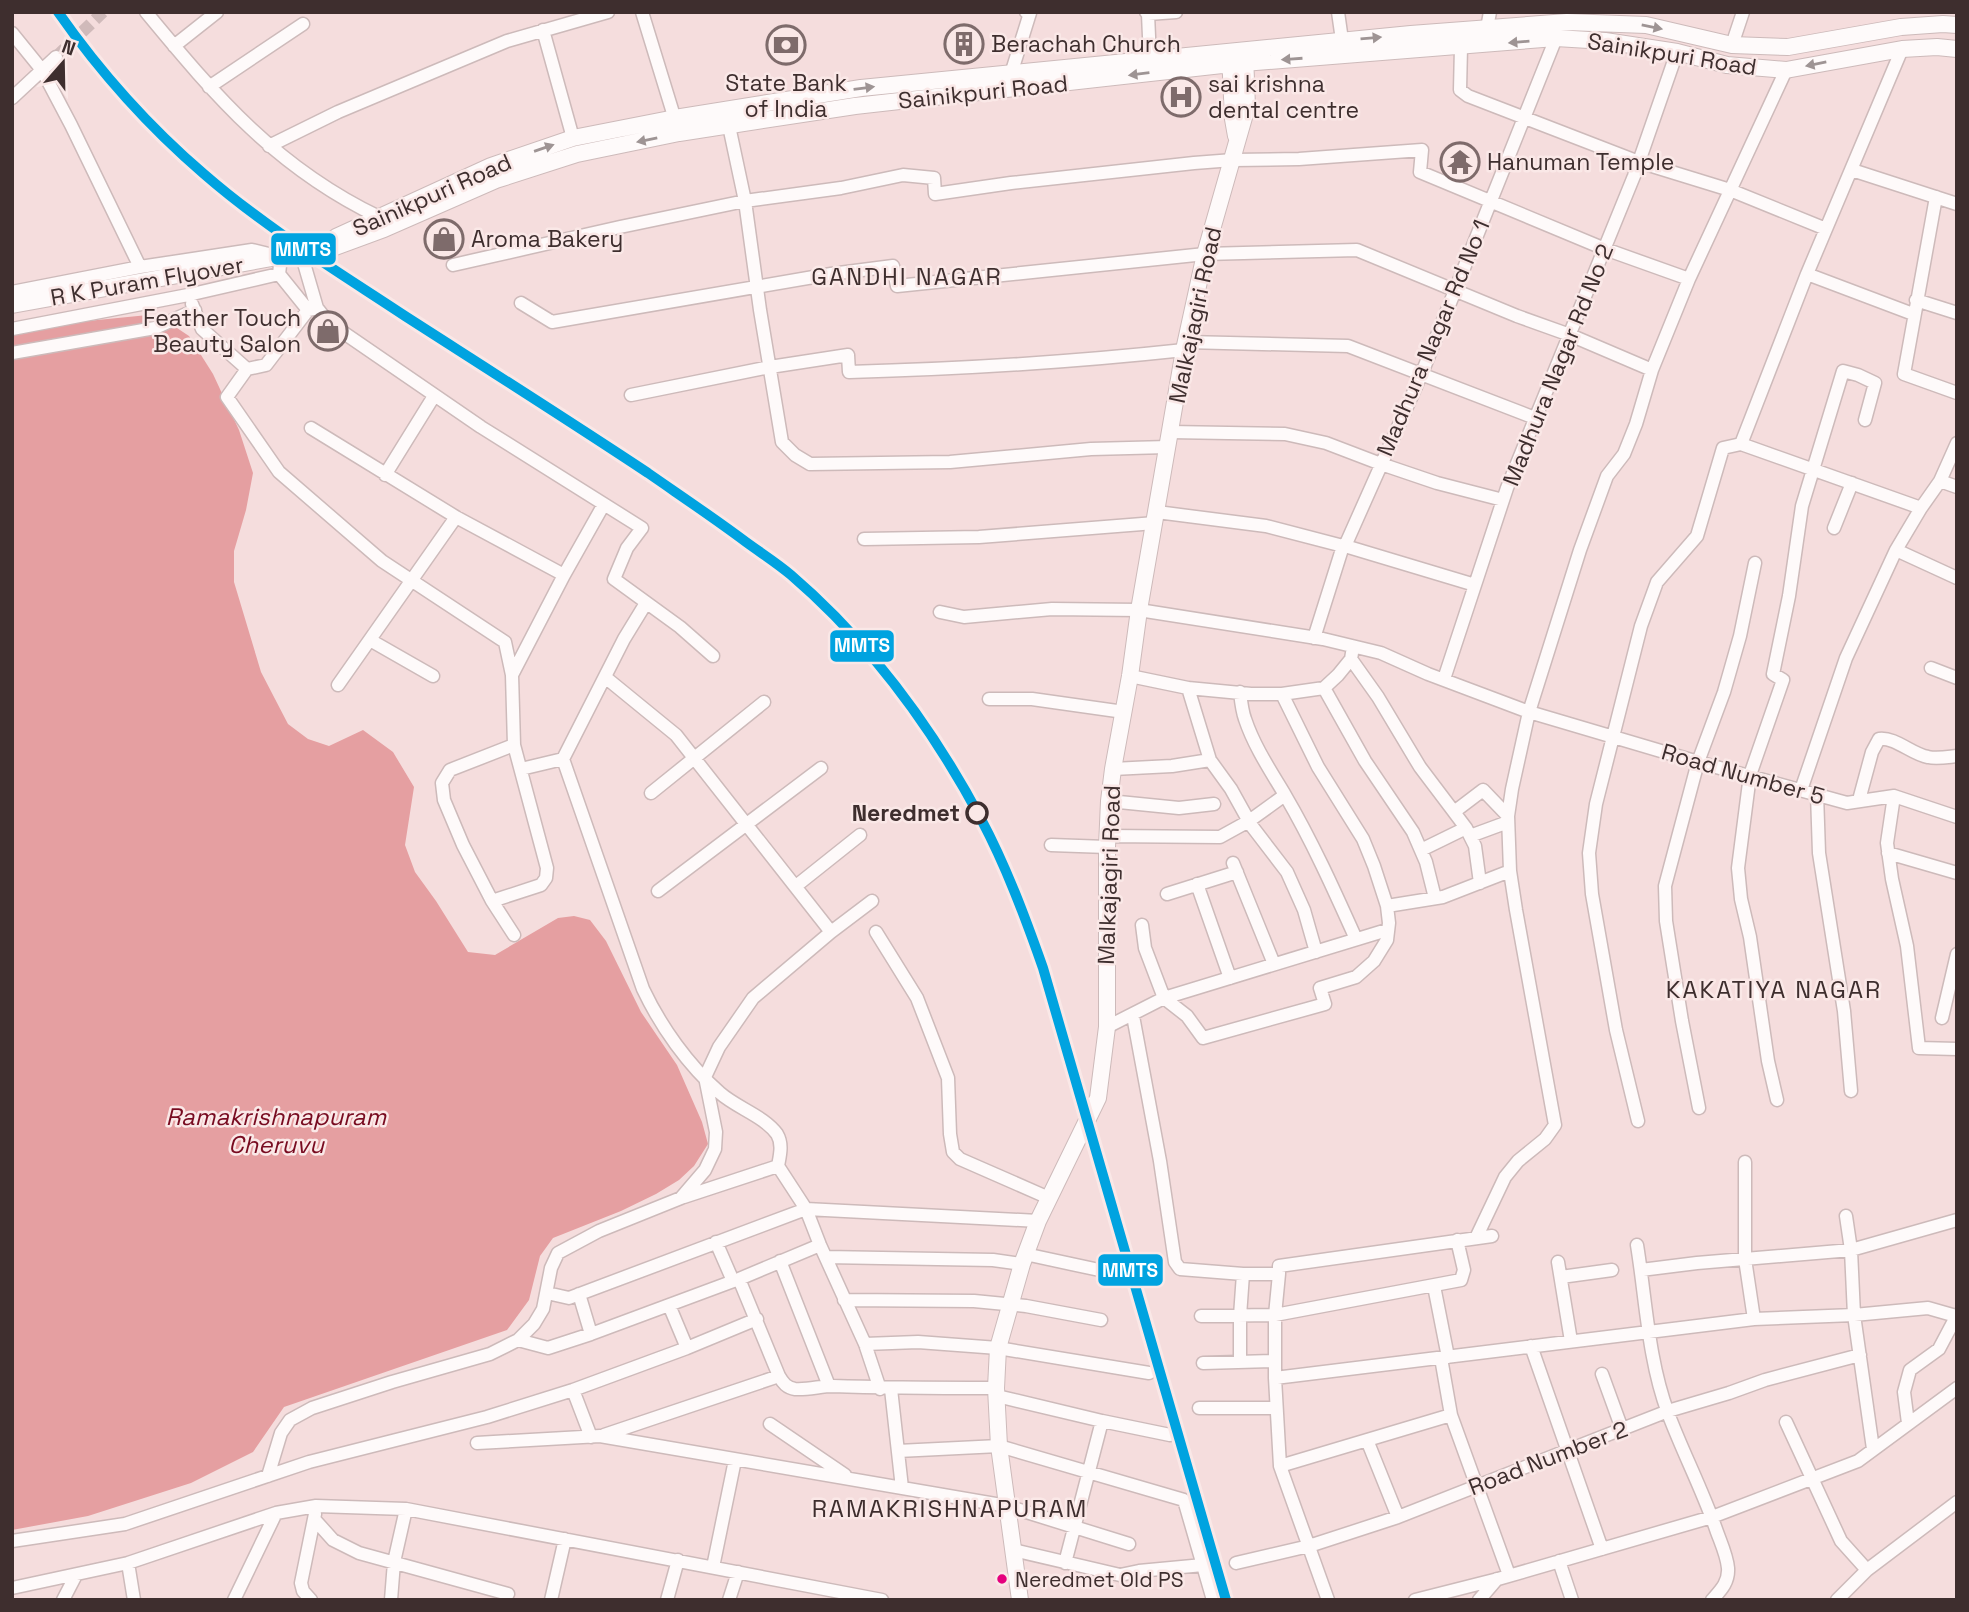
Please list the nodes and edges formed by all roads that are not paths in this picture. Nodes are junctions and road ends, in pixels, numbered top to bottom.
1 (146, 12) edge
2 (217, 12) edge
3 (608, 12) edge
4 (642, 12) edge
5 (1026, 12) edge
6 (1176, 12) edge
7 (1338, 12) edge
8 (1743, 12) edge
9 (1147, 13) edge
10 (1488, 20) edge
11 (303, 24) dead end
12 (1957, 25) edge
13 (544, 30) junction
14 (1878, 31) junction
15 (12, 33) edge
16 (1856, 35) junction
17 (1556, 38) junction
18 (1342, 40) junction
19 (1732, 45) junction
20 (174, 46) junction
21 (1461, 47) junction
22 (1902, 49) junction
23 (1957, 49) edge
24 (1677, 52) junction
25 (1883, 53) junction
26 (1860, 56) junction
27 (56, 57) tunnel mouth
28 (1238, 57) junction
29 (1150, 59) junction
30 (42, 70) junction
31 (1786, 70) junction
32 (1011, 74) junction
33 (209, 87) junction
34 (12, 98) edge
35 (1525, 118) junction
36 (677, 126) junction
37 (729, 127) junction
38 (573, 138) junction
39 (269, 146) junction
40 (1233, 160) junction
41 (1639, 162) junction
42 (1852, 170) junction
43 (1730, 190) junction
44 (1936, 197) junction
45 (1491, 200) junction
46 (745, 201) junction
47 (1957, 204) edge
48 (379, 217) junction
49 (1826, 229) junction
50 (1605, 249) junction
51 (309, 252) junction
52 (1205, 254) junction
53 (281, 257) junction
54 (453, 265) dead end
55 (140, 267) junction
56 (279, 274) junction
57 (1807, 274) junction
58 (1689, 279) junction
59 (757, 287) junction
60 (1455, 290) junction
61 (12, 292) edge
62 (188, 295) junction
63 (1916, 300) junction
64 (521, 303) dead end
65 (12, 305) edge
66 (312, 309) junction
67 (195, 310) junction
68 (1957, 313) edge
69 (1913, 314) junction
70 (12, 329) edge
71 (1570, 335) junction
72 (1185, 346) junction
73 (12, 354) edge
74 (770, 367) junction
75 (247, 369) junction
76 (1652, 370) junction
77 (1422, 373) junction
78 (1957, 393) edge
79 (631, 395) dead end
80 (434, 396) junction
81 (1535, 418) junction
82 (1865, 420) dead end
83 (311, 428) dead end
84 (1169, 439) junction
85 (1957, 443) edge
86 (1741, 444) junction
87 (1381, 464) junction
88 (1812, 469) junction
89 (385, 475) junction
90 (1940, 481) junction
91 (1852, 483) junction
92 (1957, 487) edge
93 (1503, 500) junction
94 (604, 503) junction
95 (1921, 509) junction
96 (456, 517) junction
97 (1156, 518) junction
98 (1834, 528) dead end
99 (864, 539) dead end
100 (1344, 546) junction
101 (1896, 550) junction
102 (1755, 563) dead end
103 (564, 575) junction
104 (1957, 578) edge
105 (412, 581) junction
106 (1475, 585) junction
107 (646, 603) junction
108 (1139, 610) junction
109 (940, 612) dead end
110 (1314, 638) junction
111 (370, 640) junction
112 (1352, 653) junction
113 (713, 656) dead end
114 (1931, 668) dead end
115 (512, 675) junction
116 (433, 676) dead end
117 (1130, 676) junction
118 (605, 677) junction
119 (1957, 678) edge
120 (1444, 679) junction
121 (338, 685) dead end
122 (1188, 688) junction
123 (1324, 688) junction
124 (1240, 692) junction
125 (1282, 694) junction
126 (989, 699) dead end
127 (764, 702) dead end
128 (1124, 712) junction
129 (1529, 712) junction
130 (1612, 736) junction
131 (514, 745) junction
132 (1957, 756) edge
133 (695, 758) junction
134 (562, 760) junction
135 (1210, 760) junction
136 (1698, 762) junction
137 (821, 768) dead end
138 (521, 769) junction
139 (1113, 769) junction
140 (1750, 775) junction
141 (1801, 790) junction
142 (651, 793) dead end
143 (1817, 794) junction
144 (1285, 795) junction
145 (1894, 796) junction
146 (1859, 800) junction
147 (1109, 801) junction
148 (1214, 804) dead end
149 (1454, 812) junction
150 (1956, 814) edge
151 (1508, 819) junction
152 (1250, 821) junction
153 (746, 824) junction
154 (1468, 832) junction
155 (860, 835) dead end
156 (1107, 842) junction
157 (1051, 845) dead end
158 (1421, 850) junction
159 (1888, 853) junction
160 (1510, 871) junction
161 (1957, 873) edge
162 (1480, 883) junction
163 (1197, 884) junction
164 (796, 886) junction
165 (658, 891) dead end
166 (1167, 894) dead end
167 (1435, 898) junction
168 (492, 901) junction
169 (872, 901) dead end
170 (1387, 906) junction
171 (1142, 925) dead end
172 (1387, 930) junction
173 (831, 932) junction
174 (876, 932) dead end
175 (514, 935) dead end
176 (1356, 939) junction
177 (1316, 952) junction
178 (1957, 954) edge
179 (1274, 964) junction
180 (1230, 978) junction
181 (1164, 998) junction
182 (1133, 1016) junction
183 (1942, 1018) dead end
184 (1107, 1027) junction
185 (1957, 1049) edge
186 (705, 1077) junction
187 (1851, 1091) dead end
188 (1777, 1100) dead end
189 (1699, 1108) dead end
190 (1638, 1121) dead end
191 (1745, 1163) dead end
192 (778, 1166) junction
193 (681, 1198) junction
194 (1049, 1198) junction
195 (806, 1209) junction
196 (1846, 1216) dead end
197 (1957, 1220) edge
198 (1038, 1221) junction
199 (1492, 1236) dead end
200 (1476, 1238) junction
201 (1457, 1240) junction
202 (716, 1242) junction
203 (1637, 1245) dead end
204 (1851, 1250) junction
205 (823, 1252) junction
206 (1023, 1259) junction
207 (1745, 1259) junction
208 (780, 1261) junction
209 (1558, 1262) dead end
210 (1612, 1270) dead end
211 (1641, 1270) junction
212 (1104, 1271) dead end
213 (1243, 1274) junction
214 (1279, 1274) junction
215 (1560, 1277) junction
216 (736, 1280) junction
217 (1434, 1286) junction
218 (547, 1293) junction
219 (579, 1294) junction
220 (844, 1300) junction
221 (1009, 1304) junction
222 (669, 1305) junction
223 (1275, 1315) junction
224 (1854, 1315) junction
225 (1240, 1316) junction
226 (1956, 1316) edge
227 (1201, 1317) dead end
228 (757, 1319) junction
229 (1754, 1319) junction
230 (1101, 1320) dead end
231 (1648, 1331) junction
232 (591, 1334) junction
233 (517, 1340) junction
234 (1571, 1341) junction
235 (865, 1344) junction
236 (1531, 1346) junction
237 (687, 1348) junction
238 (998, 1348) junction
239 (1860, 1355) junction
240 (1444, 1358) junction
241 (1275, 1361) junction
242 (1240, 1362) junction
243 (1203, 1363) dead end
244 (1149, 1373) dead end
245 (1602, 1374) dead end
246 (779, 1376) junction
247 (1275, 1378) junction
248 (829, 1386) junction
249 (1957, 1388) edge
250 (886, 1389) junction
251 (573, 1390) junction
252 (996, 1392) junction
253 (1199, 1408) dead end
254 (1276, 1408) junction
255 (1668, 1411) junction
256 (1451, 1415) junction
257 (1102, 1421) junction
258 (1786, 1422) dead end
259 (1908, 1423) junction
260 (770, 1424) dead end
261 (1622, 1429) junction
262 (1170, 1435) dead end
263 (596, 1437) junction
264 (1367, 1440) junction
265 (477, 1443) dead end
266 (999, 1446) junction
267 (1873, 1449) junction
268 (898, 1451) junction
269 (1567, 1451) junction
270 (736, 1460) junction
271 (1280, 1466) junction
272 (1088, 1473) junction
273 (268, 1476) junction
274 (1812, 1477) junction
275 (848, 1478) junction
276 (1478, 1486) junction
277 (902, 1488) junction
278 (1957, 1502) edge
279 (316, 1506) junction
280 (1007, 1506) junction
281 (406, 1509) junction
282 (276, 1513) junction
283 (1398, 1517) junction
284 (1712, 1517) junction
285 (314, 1520) junction
286 (1074, 1528) junction
287 (565, 1539) junction
288 (12, 1541) edge
289 (1129, 1545) dead end
290 (1309, 1546) junction
291 (1602, 1549) junction
292 (1013, 1550) junction
293 (678, 1560) junction
294 (1559, 1561) junction
295 (394, 1562) junction
296 (128, 1563) junction
297 (1065, 1563) junction
298 (1236, 1563) dead end
299 (1203, 1565) junction
300 (713, 1567) junction
301 (1867, 1570) junction
302 (738, 1572) junction
303 (76, 1575) junction
304 (1503, 1576) junction
305 (807, 1585) junction
306 (12, 1588) edge
307 (508, 1594) dead end
308 (63, 1600) edge
309 (134, 1600) edge
310 (234, 1600) edge
311 (311, 1600) edge
312 (391, 1600) edge
313 (551, 1600) edge
314 (667, 1600) edge
315 (729, 1600) edge
316 (803, 1600) edge
317 (882, 1600) edge
318 (1020, 1600) edge
319 (1213, 1600) edge
320 (1328, 1600) edge
321 (1415, 1600) edge
322 (1479, 1600) edge
323 (1572, 1600) edge
324 (1712, 1600) edge
325 (1837, 1600) edge

1 - 20 street
2 - 20 street
3 - 13 street
4 - 36 street
5 - 32 street
6 - 9 street
7 - 18 street
8 - 19 street
9 - 29 street
18 -> 10 main road, Sainikpuri Road
10 -> 19 main road, Sainikpuri Road
11 - 33 street
12 - 14 main road, Sainikpuri Road
13 - 38 street
13 - 39 street
14 - 16 main road, Sainikpuri Road
14 - 25 main road
15 - 30 street
16 - 19 main road, Sainikpuri Road
16 - 26 main road
17 -> 21 main road, Sainikpuri Road
17 - 24 main road, Sainikpuri Road
17 - 35 street, Madhura Nagar Rd No 1
18 - 28 main road, Sainikpuri Road
20 - 33 street
21 -> 28 main road, Sainikpuri Road
21 - 35 street
22 - 23 main road, Sainikpuri Road
22 - 25 main road, Sainikpuri Road
22 - 42 street
24 - 31 main road, Sainikpuri Road
24 - 41 street, Madhura Nagar Rd No 2
25 - 26 main road, Sainikpuri Road
26 -> 31 main road, Sainikpuri Road
27 - 30 street
28 - 29 main road, Sainikpuri Road
28 -> 37 main road, Sainikpuri Road
28 - 40 main road, Malkajagiri Road
29 - 32 main road, Sainikpuri Road
30 - 34 street
30 - 55 street
31 - 43 street
36 -> 32 main road, Sainikpuri Road
33 - 39 street
35 - 41 street
35 - 45 street, Madhura Nagar Rd No 1
36 - 37 main road, Sainikpuri Road
36 - 38 main road, Sainikpuri Road
36 -> 51 main road, Sainikpuri Road
37 - 46 street
48 -> 38 main road, Sainikpuri Road
39 - 48 street
40 - 45 street
40 - 46 street
40 - 52 main road, Malkajagiri Road
41 - 43 street
41 - 50 street, Madhura Nagar Rd No 2
42 - 44 street
42 - 49 street
43 - 49 street
43 - 58 street
44 - 47 street
44 - 63 street
45 - 50 street
45 - 60 street, Madhura Nagar Rd No 1
46 - 54 street
46 - 59 street
48 - 51 main road, Sainikpuri Road
49 - 57 street
50 - 58 street
50 - 71 street, Madhura Nagar Rd No 2
51 - 53 main road, R K Puram Flyover
51 - 66 street
52 - 59 street
52 - 60 street
52 - 72 main road, Malkajagiri Road
53 - 55 street
53 - 56 street
53 - 65 main road, R K Puram Flyover
55 - 61 street
56 - 62 street
56 - 66 street
57 - 69 street
57 - 86 street
58 - 76 street
59 - 64 street
59 - 74 street
60 - 71 street
60 - 77 street, Madhura Nagar Rd No 1
62 - 67 street
62 - 70 street
63 - 68 street
63 - 69 street
66 - 75 street
66 - 80 street
67 - 73 street
67 - 75 street
69 - 78 street
71 - 76 street
71 - 81 street, Madhura Nagar Rd No 2
72 - 74 street
72 - 77 street
72 - 84 main road, Malkajagiri Road
74 - 79 street
74 - 84 street
75 - 105 street
76 - 129 street
77 - 81 street
77 - 87 street, Madhura Nagar Rd No 1
80 - 89 street
80 - 94 street
81 - 93 street, Madhura Nagar Rd No 2
82 - 88 street
83 - 89 street
84 - 87 street
84 - 97 main road, Malkajagiri Road
85 - 90 street
86 - 88 street
86 - 130 street
87 - 93 street
87 - 100 street, Madhura Nagar Rd No 1
88 - 91 street
88 - 140 street
89 - 96 street
90 - 92 street
90 - 95 street
91 - 95 street
91 - 98 street
93 - 106 street, Madhura Nagar Rd No 2
94 - 103 street
94 - 107 street
95 - 101 street
96 - 103 street
96 - 105 street
97 - 99 street
97 - 100 street
97 - 108 main road, Malkajagiri Road
100 - 106 street
100 - 110 street, Madhura Nagar Rd No 1
101 - 104 street
101 - 141 street
102 - 136 street
103 - 115 street
105 - 111 street
105 - 115 street
106 - 120 street, Madhura Nagar Rd No 2
107 - 113 street
107 - 118 street
108 - 109 street, Road Number 5
108 - 110 street, Road Number 5
108 - 117 main road, Malkajagiri Road
110 - 112 street, Road Number 5
111 - 116 street
111 - 121 street
112 - 120 street, Road Number 5
112 - 123 street
112 - 149 street
114 - 119 street
115 - 131 street
117 - 122 street
117 - 128 main road, Malkajagiri Road
118 - 133 street
118 - 134 street
120 - 129 street, Road Number 5
122 - 124 street
122 - 135 street
123 - 125 street
123 - 158 street
124 - 125 street
124 - 144 street
125 - 170 street
126 - 128 street
127 - 133 street
128 - 139 main road, Malkajagiri Road
129 - 130 street, Road Number 5
129 - 151 street
130 - 136 street, Road Number 5
130 - 190 street
131 - 138 street
131 - 168 street
132 - 146 street
133 - 142 street
133 - 153 street
134 - 138 street
134 - 186 street
135 - 139 street
135 - 152 street
136 - 140 street, Road Number 5
136 - 189 street
137 - 153 street
138 - 168 street
139 - 147 main road, Malkajagiri Road
140 - 141 street, Road Number 5
140 - 188 street
141 - 143 street, Road Number 5
143 - 146 street, Road Number 5
143 - 187 street
144 - 152 street
144 - 176 street
145 - 146 street, Road Number 5
145 - 150 street, Road Number 5
145 - 159 street
147 - 148 street
147 - 156 main road, Malkajagiri Road
149 - 151 street
149 - 154 street
151 - 154 street
151 - 160 street
152 - 156 street
152 - 177 street
153 - 164 street
153 - 165 street
154 - 158 street
154 - 162 street
155 - 164 street
156 - 157 street
156 - 184 main road, Malkajagiri Road
158 - 167 street
159 - 161 street
159 - 185 street
160 - 162 street
160 - 200 street
162 - 167 street
163 - 166 street
163 - 179 street
163 - 180 street
164 - 173 street
167 - 170 street
168 - 175 street
169 - 173 street
170 - 172 street
171 - 181 street
172 - 176 street
172 - 181 street
173 - 186 street
174 - 194 street
176 - 177 street
177 - 179 street
178 - 183 street
179 - 180 street
180 - 181 street
181 - 182 street
182 - 184 street
182 - 213 street
184 - 194 main road, Malkajagiri Road
186 - 192 street
186 - 193 street
191 - 207 street
192 - 193 street
192 - 195 street
193 - 218 street
194 - 198 main road, Malkajagiri Road
195 - 198 street
195 - 202 street
195 - 205 street
196 - 204 street
197 - 204 street
198 - 206 main road, Malkajagiri Road
199 - 200 street
200 - 201 street
201 - 214 street
201 - 217 street
202 - 216 street
202 - 219 street
203 - 211 street
204 - 207 street
204 - 224 street
205 - 206 street
205 - 208 street
205 - 220 street
206 - 212 street
206 - 221 main road, Malkajagiri Road
207 - 211 street
207 - 229 street
208 - 216 street
208 - 248 street
209 - 215 street
210 - 215 street
211 - 231 street
213 - 214 street
213 - 225 street
214 - 223 street
215 - 234 street
216 - 222 street
216 - 228 street
217 - 223 street
217 - 240 street
218 - 219 street
218 - 233 street
219 - 232 street
220 - 221 street
220 - 235 street
221 - 230 street
221 - 238 main road, Malkajagiri Road
222 - 232 street
222 - 237 street
223 - 225 street
223 - 241 street
224 - 226 street
224 - 229 street
224 - 239 street
225 - 227 street
225 - 242 street
226 - 259 street
228 - 237 street
228 - 246 street
229 - 231 street
231 - 234 street
231 - 255 street
232 - 233 street
233 - 273 street
234 - 236 street
235 - 238 street
235 - 250 street
236 - 240 street
236 - 269 street
237 - 251 street
238 - 244 street
238 - 252 main road, Malkajagiri Road
239 - 255 street, Road Number 2
239 - 267 street
240 - 247 street
240 - 256 street
241 - 242 street
241 - 247 street
242 - 243 street
245 - 261 street
246 - 248 street
246 - 263 street
247 - 254 street
248 - 250 street
249 - 259 street
250 - 252 street
250 - 268 street
251 - 263 street
251 - 273 street
252 - 257 street
252 - 266 main road, Malkajagiri Road
253 - 254 street
254 - 271 street
255 - 261 street, Road Number 2
255 - 284 street
256 - 264 street
256 - 276 street
257 - 262 street
257 - 272 street
258 - 274 street
259 - 267 street
260 - 275 street
261 - 269 street, Road Number 2
263 - 265 street
263 - 270 street
264 - 271 street
264 - 283 street
266 - 268 street
266 - 272 street
266 - 280 main road, Malkajagiri Road
267 - 274 street
268 - 277 street
269 - 276 street, Road Number 2
269 - 291 street
270 - 275 street
270 - 300 street
271 - 290 street
272 - 286 street
272 - 299 street
273 - 288 street
274 - 284 street
274 - 301 street
275 - 277 street
276 - 283 street, Road Number 2
276 - 304 street
277 - 280 street
278 - 301 street
279 - 281 street
279 - 282 street
279 - 285 street
280 - 286 street
280 - 292 main road, Malkajagiri Road
281 - 287 street
281 - 295 street
282 - 296 street
282 - 310 street
283 - 290 street, Road Number 2
284 - 291 street
284 - 324 street
285 - 295 street
285 - 311 street
286 - 289 street
286 - 297 street
287 - 293 street
287 - 313 street
290 - 298 street, Road Number 2
290 - 320 street
291 - 294 street
292 - 297 street
292 - 318 main road, Malkajagiri Road
293 - 300 street
293 - 314 street
294 - 304 street
294 - 323 street
295 - 307 street
295 - 312 street
296 - 303 street
296 - 309 street
297 - 299 street
299 - 319 street
300 - 302 street
301 - 325 street
302 - 305 street
302 - 315 street
303 - 306 street
303 - 308 street
304 - 321 street
304 - 322 street
305 - 316 street
305 - 317 street

